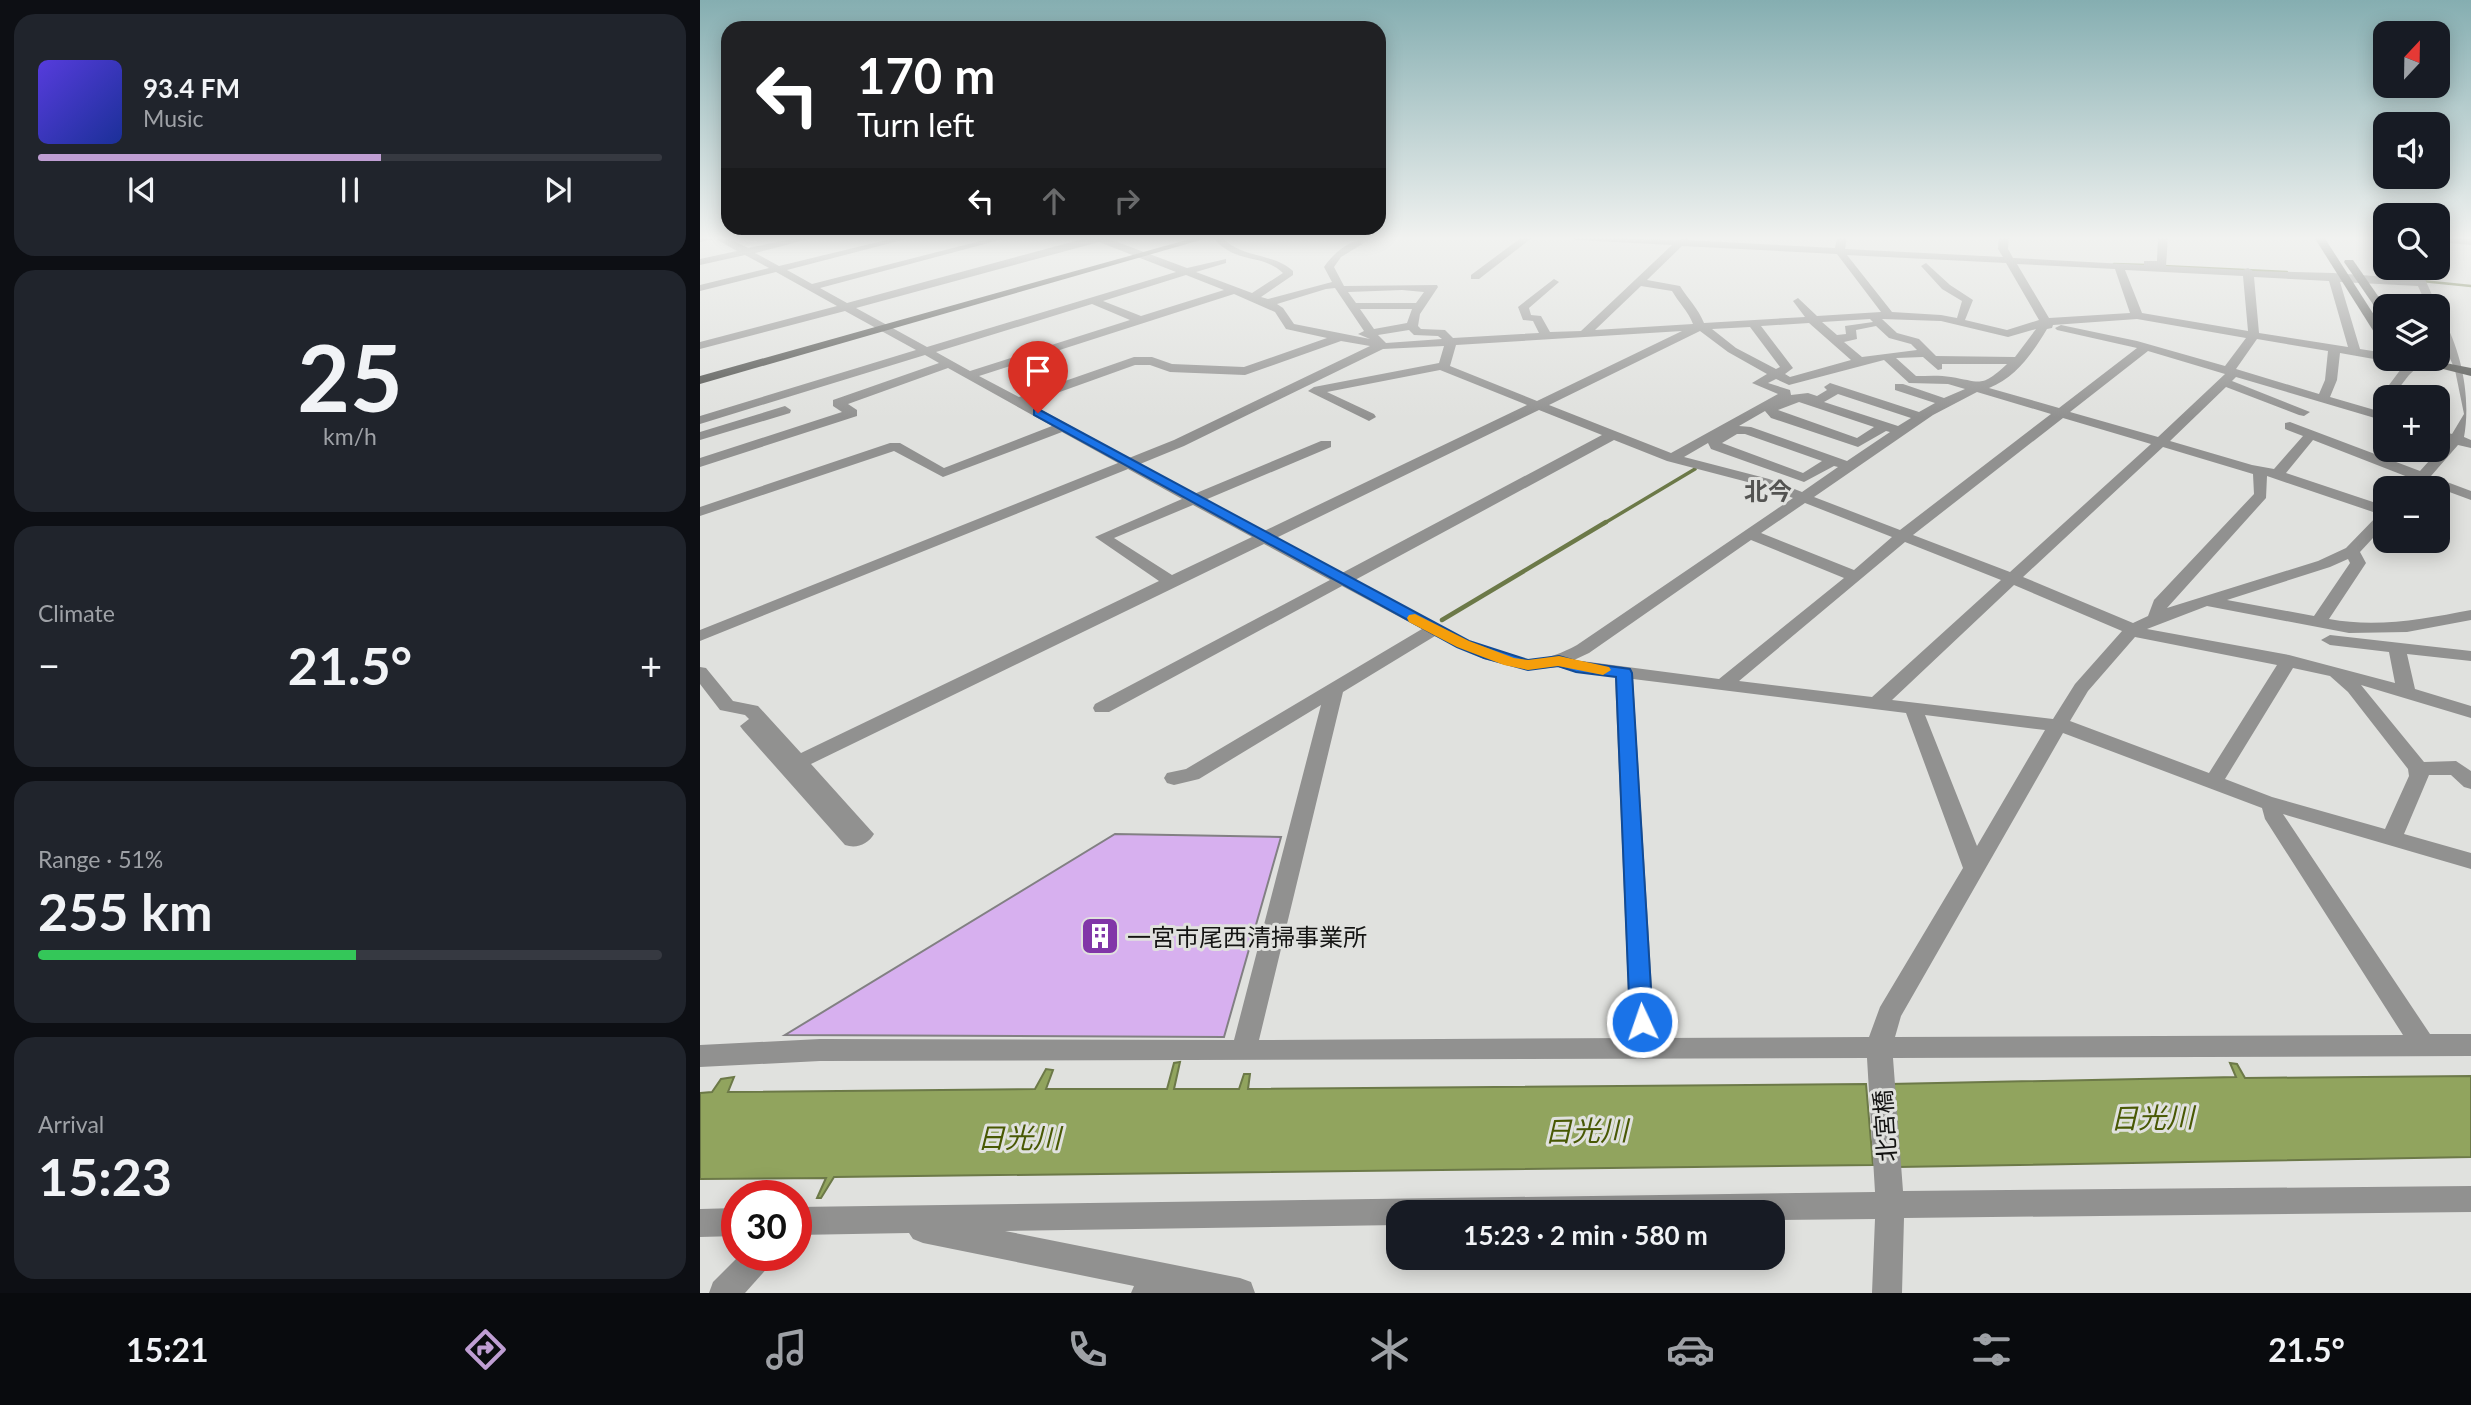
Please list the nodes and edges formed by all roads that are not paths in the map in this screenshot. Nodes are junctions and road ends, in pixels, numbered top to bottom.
1 (831, 297) edge
2 (880, 297) edge
3 (990, 297) edge
4 (1101, 297) edge
5 (1211, 297) edge
6 (1254, 297) edge
7 (1292, 297) edge
8 (1345, 297) edge
9 (1425, 297) edge
10 (1535, 297) edge
11 (1622, 297) edge
12 (1681, 297) edge
13 (1876, 297) edge
14 (1963, 297) edge
15 (2028, 297) edge
16 (2130, 297) edge
17 (2250, 297) edge
18 (2343, 297) edge
19 (2354, 297) edge
20 (1092, 300) junction
21 (1798, 301) dead end
22 (1268, 303) junction
23 (847, 306) junction
24 (1354, 306) junction
25 (1419, 306) junction
26 (1889, 314) junction
27 (1918, 315) junction
28 (2137, 316) junction
29 (1962, 318) junction
30 (1812, 319) junction
31 (1140, 320) junction
32 (1877, 320) junction
33 (1753, 323) junction
34 (2373, 324) edge
35 (2043, 325) junction
36 (1412, 326) junction
37 (1700, 326) junction
38 (884, 327) junction
39 (1586, 332) junction
40 (1546, 334) junction
41 (2008, 334) junction
42 (2148, 335) junction
43 (2254, 335) junction
44 (1338, 338) junction
45 (1450, 340) junction
46 (1836, 340) junction
47 (2450, 341) edge
48 (700, 346) edge
49 (1374, 347) junction
50 (2333, 349) junction
51 (925, 351) junction
52 (2355, 352) junction
53 (2373, 355) edge
54 (1888, 357) junction
55 (1933, 360) junction
56 (1860, 362) junction
57 (948, 364) junction
58 (2014, 365) junction
59 (1444, 366) junction
60 (2466, 371) edge
61 (1774, 373) junction
62 (969, 375) junction
63 (2228, 375) junction
64 (1804, 377) junction
65 (700, 380) edge
66 (1298, 385) junction
67 (1899, 387) dead end
68 (1838, 389) junction
69 (1314, 391) junction
70 (1981, 391) junction
71 (1786, 393) junction
72 (771, 398) junction
73 (2325, 399) junction
74 (1018, 402) junction
75 (1945, 402) junction
76 (1537, 406) junction
77 (785, 410) junction
78 (2304, 412) junction
79 (2061, 414) junction
80 (2373, 414) edge
81 (1369, 417) dead end
82 (1921, 417) junction
83 (700, 420) edge
84 (806, 423) junction
85 (1885, 426) junction
86 (1063, 427) junction
87 (1899, 431) junction
88 (2311, 434) junction
89 (1613, 435) junction
90 (700, 436) edge
91 (2450, 437) edge
92 (2456, 439) junction
93 (2160, 443) junction
94 (1326, 444) dead end
95 (2471, 444) edge
96 (700, 448) edge
97 (1672, 458) junction
98 (700, 463) edge
99 (1130, 463) junction
100 (1840, 464) junction
101 (2268, 473) junction
102 (2403, 476) edge
103 (2424, 476) edge
104 (2450, 491) edge
105 (2471, 496) edge
106 (1802, 497) junction
107 (1197, 500) junction
108 (2373, 507) edge
109 (700, 512) edge
110 (2373, 529) edge
111 (1748, 534) junction
112 (1902, 536) junction
113 (1264, 537) junction
114 (2352, 551) junction
115 (1856, 577) junction
116 (1342, 579) junction
117 (2012, 579) junction
118 (1171, 582) junction
119 (2206, 601) junction
120 (2471, 615) edge
121 (2155, 619) junction
122 (2318, 622) junction
123 (2400, 627) junction
124 (1434, 629) junction
125 (2133, 629) junction
126 (700, 636) edge
127 (2330, 640) dead end
128 (2406, 649) junction
129 (2471, 656) edge
130 (2290, 660) junction
131 (1559, 661) junction
132 (2332, 670) junction
133 (700, 672) edge
134 (1624, 675) junction
135 (1723, 685) junction
136 (1334, 689) junction
137 (2406, 692) junction
138 (1876, 704) junction
139 (1102, 708) dead end
140 (1915, 712) junction
141 (2471, 712) edge
142 (2055, 729) junction
143 (2419, 769) junction
144 (1174, 778) dead end
145 (2213, 782) junction
146 (2471, 782) edge
147 (2273, 805) junction
148 (2392, 838) junction
149 (2471, 861) edge
150 (1974, 867) junction
151 (2423, 1045) junction
152 (2471, 1045) edge
153 (1879, 1047) junction
154 (1643, 1048) junction
155 (1244, 1050) junction
156 (700, 1056) edge
157 (2471, 1199) edge
158 (1890, 1205) junction
159 (915, 1218) junction
160 (812, 1221) edge
161 (721, 1222) edge
162 (700, 1223) edge
163 (745, 1271) edge
164 (1151, 1285) edge
165 (724, 1293) edge
166 (1240, 1293) edge
167 (1887, 1293) edge

1 - 23 street
2 - 23 street
3 - 38 main road
4 - 20 street
5 - 31 street
6 - 22 street
7 - 22 street
8 - 24 street
9 - 25 street
10 - 40 street
11 - 39 street
12 - 37 street
13 - 26 street
14 - 29 street
15 - 35 street
16 - 28 street
17 - 43 street
18 - 52 street
19 - 34 main road
20 - 31 street
20 - 51 street
21 - 30 street
22 - 44 street
23 - 38 street
23 - 48 street
24 - 25 street
24 - 49 street
25 - 36 street
26 - 27 street
26 - 32 street
27 - 29 street
27 - 41 street
28 - 35 street
28 - 42 street
29 - 35 street
30 - 32 street
30 - 33 street
30 - 46 street
31 - 62 street
32 - 46 street
32 - 55 street
33 - 37 street
33 - 61 street
35 - 41 street
35 - 42 street
35 - 58 street
36 - 45 street
36 - 49 street
37 - 39 street
37 - 61 street
37 - 76 street
38 - 51 street
38 - 65 main road
39 - 40 street
40 - 45 street
41 - 58 street
42 - 43 street
42 - 63 street
42 - 79 street
43 - 50 street
43 - 63 street
44 - 49 street
44 - 49 street
44 - 74 street
45 - 49 street
45 - 59 street
46 - 56 street
47 - 60 street
49 - 66 street
50 - 52 street
50 - 73 street
51 - 57 street
51 - 72 street
52 - 53 street
54 - 55 street
54 - 56 street
54 - 70 street
55 - 58 street
56 - 64 street
57 - 62 street
57 - 84 street
58 - 70 street
59 - 69 street
59 - 76 street
60 - 92 street
61 - 64 street
61 - 71 street
62 - 74 street
63 - 73 street
63 - 78 street
63 - 93 street
64 - 68 street
66 - 69 street
66 - 99 street
67 - 75 street
68 - 71 street
68 - 82 street
69 - 81 street
70 - 75 street
70 - 79 street
71 - 97 street
72 - 77 street
72 - 83 street
73 - 78 street
73 - 80 street
74 - 86 street
75 - 82 street
76 - 89 street
76 - 113 street
77 - 84 street
77 - 90 street
78 - 88 street
79 - 93 street
79 - 112 street
82 - 87 street
84 - 96 street
84 - 98 street
85 - 85 street
85 - 87 street
86 - 99 street
86 - 109 street
87 - 100 street
88 - 101 street
88 - 102 street
89 - 97 street
89 - 116 street
91 - 92 street
92 - 95 street
92 - 103 street
93 - 101 street
93 - 117 street
94 - 107 street
97 - 106 street
99 - 107 street
99 - 126 street
100 - 100 street
100 - 106 street
101 - 108 street
101 - 121 street
104 - 105 street
106 - 111 street
106 - 112 street
107 - 113 street
107 - 118 street
110 - 114 street
111 - 115 street
111 - 131 street
112 - 115 street
112 - 117 street
113 - 116 street
113 - 118 street
114 - 119 street
114 - 122 street
115 - 135 street
116 - 124 street
116 - 139 street
117 - 125 street
117 - 138 street
118 - 133 street
119 - 121 street
119 - 122 street
120 - 123 street
121 - 125 street
122 - 123 street
123 - 128 street
124 - 131 street
124 - 136 street
125 - 130 street
125 - 142 street
127 - 128 street
128 - 129 street
128 - 137 street
130 - 132 street
130 - 145 street
131 - 134 street
132 - 137 street
132 - 143 street
134 - 135 street
134 - 140 street
134 - 154 street
135 - 138 street
136 - 144 street
136 - 155 street
137 - 141 street
138 - 140 street
140 - 142 street
140 - 150 street
142 - 145 street
142 - 150 street
143 - 146 street
143 - 148 street
145 - 147 street
147 - 148 street
147 - 151 street
148 - 149 street
150 - 153 street
151 - 152 street
151 - 153 street
153 - 154 street
153 - 158 street, 北宮橋
154 - 155 street
155 - 156 street
157 - 158 street
158 - 159 street
158 - 167 street, 北宮橋
159 - 160 street
159 - 164 street
161 - 162 street
163 - 165 street
164 - 166 street

